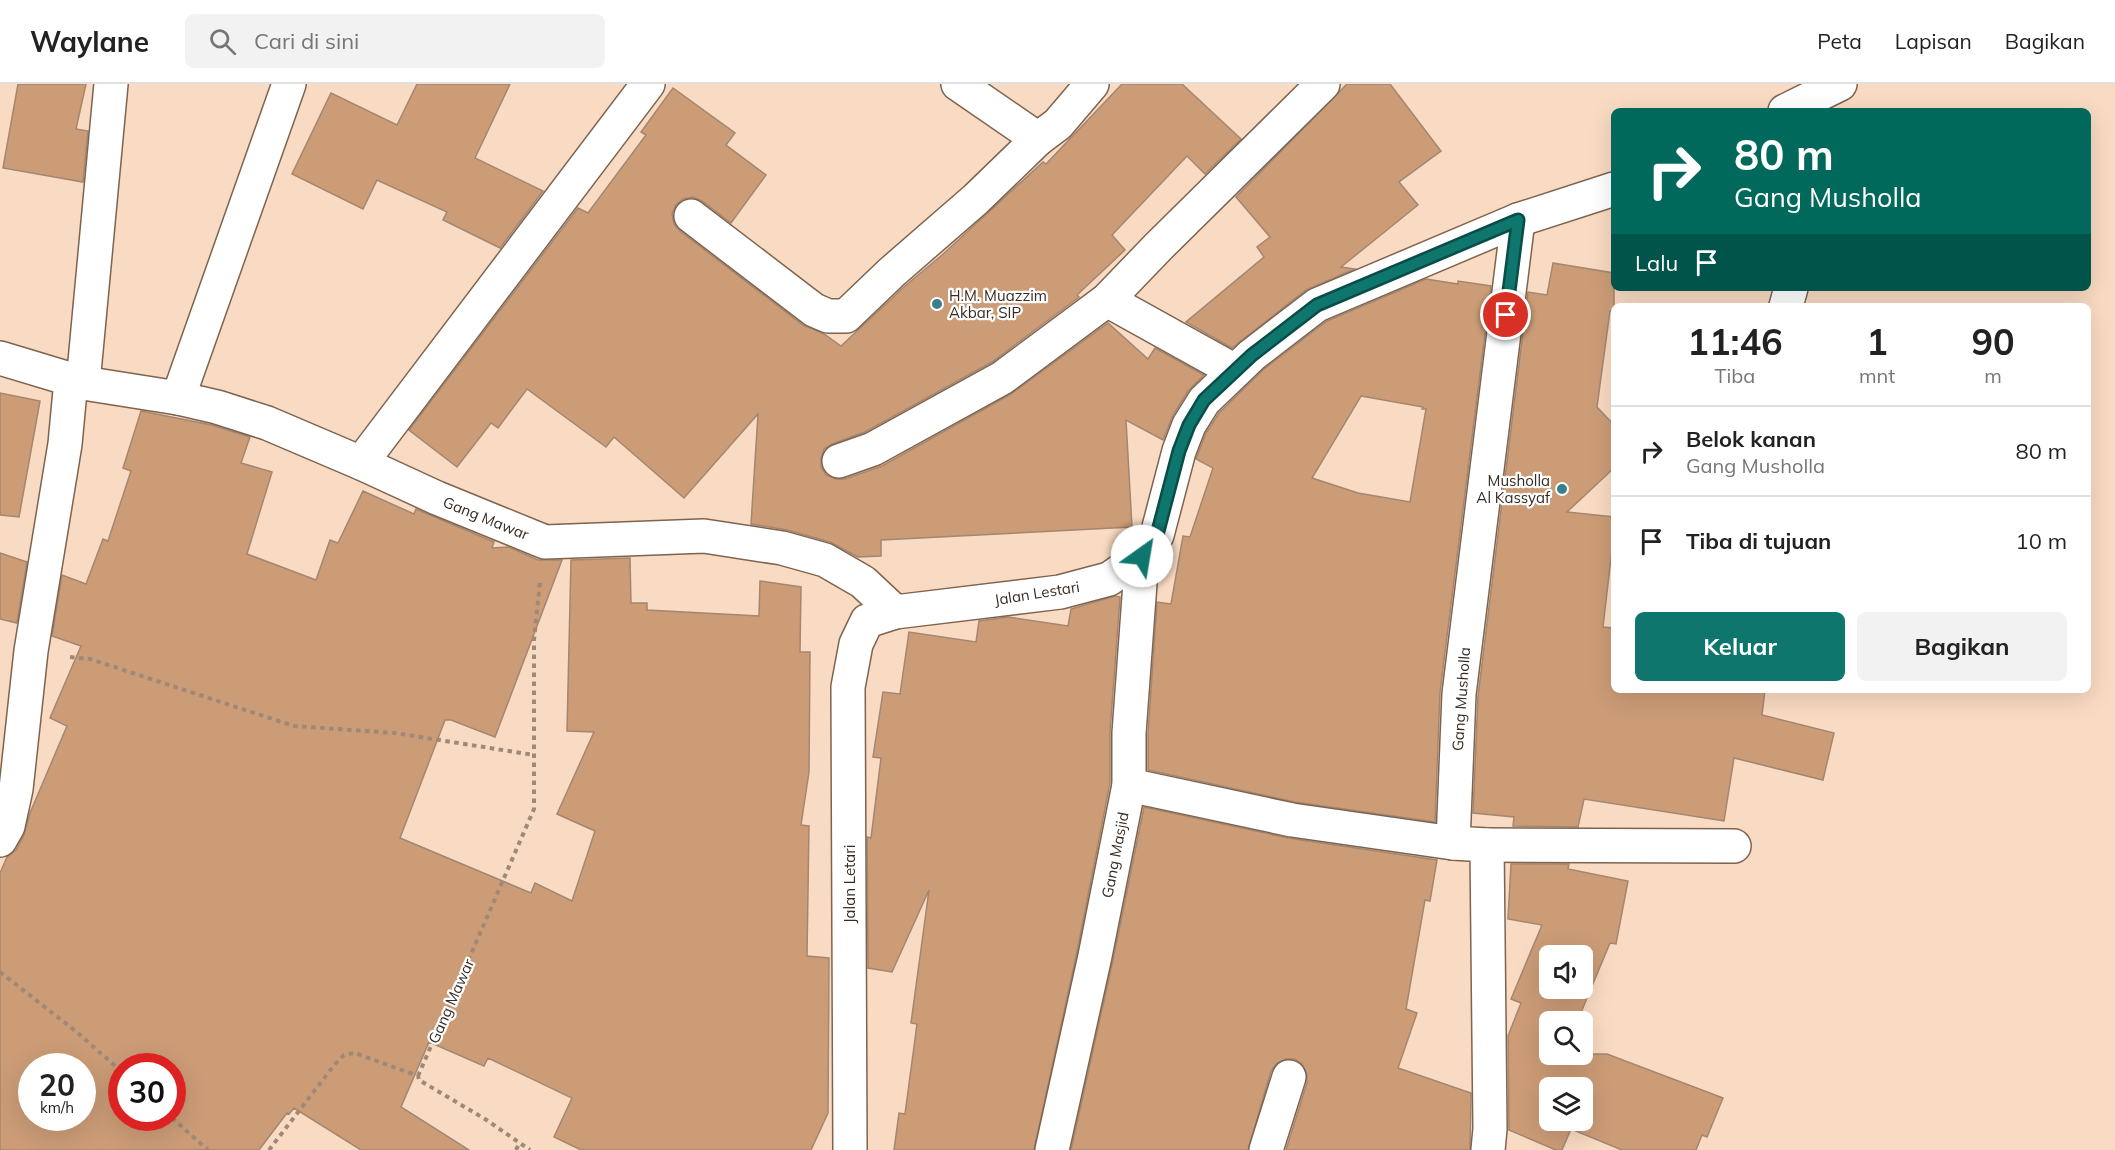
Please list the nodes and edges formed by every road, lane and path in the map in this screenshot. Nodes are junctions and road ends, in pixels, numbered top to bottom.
1 (111, 84) edge
2 (289, 84) edge
3 (648, 84) edge
4 (958, 84) edge
5 (1092, 84) edge
6 (1840, 84) edge
7 (1314, 87) edge
8 (1791, 108) edge
9 (1038, 139) junction
10 (1611, 190) edge
11 (691, 216) dead end
12 (1518, 220) junction
13 (1107, 300) junction
14 (0, 358) edge
15 (1234, 371) junction
16 (77, 382) junction
17 (178, 398) junction
18 (839, 461) dead end
19 (361, 463) junction
20 (545, 542) junction
21 (1142, 556) junction
22 (881, 617) junction
23 (31, 651) junction
24 (534, 755) junction
25 (1129, 785) junction
26 (0, 840) edge
27 (1453, 843) junction
28 (1486, 845) junction
29 (1734, 846) dead end
30 (0, 972) edge
31 (108, 1060) edge
32 (418, 1076) junction
33 (1289, 1077) dead end
34 (186, 1130) edge
35 (519, 1144) junction
36 (208, 1150) edge
37 (269, 1150) edge
38 (516, 1150) edge
39 (530, 1150) edge
40 (850, 1150) edge
41 (1052, 1150) edge
42 (1266, 1150) edge
43 (1488, 1150) edge

1 - 16 street
2 - 17 street
3 - 19 street
4 - 9 street
5 - 9 street
6 - 8 street
7 - 13 street
9 - 11 street
10 - 12 street, Jalan Lestari
12 - 15 street, Jalan Lestari
12 - 27 street, Gang Musholla
13 - 15 street
13 - 18 street
14 - 16 street, Gang Mawar
15 - 21 street, Jalan Lestari
16 - 17 street, Gang Mawar
16 - 23 street
17 - 19 street, Gang Mawar
19 - 20 street, Gang Mawar
20 - 22 street
20 - 24 path, Gang Mawar
21 - 22 street, Jalan Lestari
21 - 25 street, Gang Masjid
22 - 40 street, Jalan Letari
23 - 24 path
23 - 26 street
24 - 32 path, Gang Mawar
25 - 27 street
25 - 41 street, Gang Masjid
27 - 28 street
28 - 29 street
28 - 43 street
30 - 31 path
32 - 35 path
32 - 37 path
33 - 42 street
34 - 36 path
35 - 38 path
35 - 39 path

